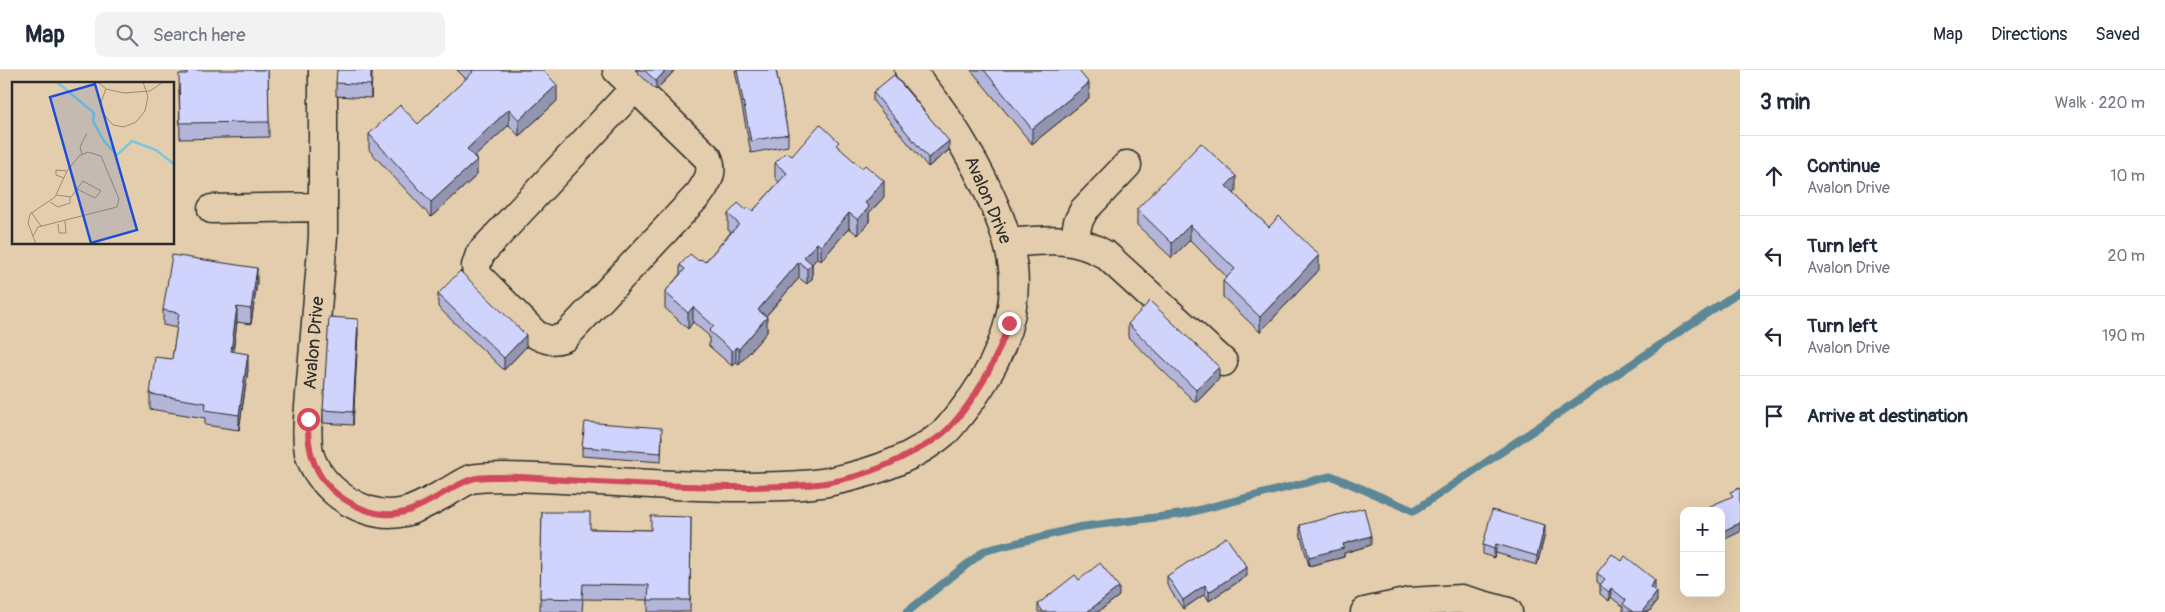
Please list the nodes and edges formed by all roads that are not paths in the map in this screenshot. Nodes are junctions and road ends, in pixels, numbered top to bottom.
1 (323, 70) edge
2 (909, 70) edge
3 (624, 77) edge
4 (1127, 166) dead end
5 (323, 207) junction
6 (212, 209) dead end
7 (1074, 242) junction
8 (1009, 243) junction
9 (1223, 362) dead end
10 (1365, 612) edge
11 (1508, 612) edge

1 - 5 street, Avalon Drive
2 - 8 street, Avalon Drive
3 - 3 street
4 - 7 street
5 - 6 street
5 - 8 street, Avalon Drive
7 - 8 street
7 - 9 street
10 - 11 street

